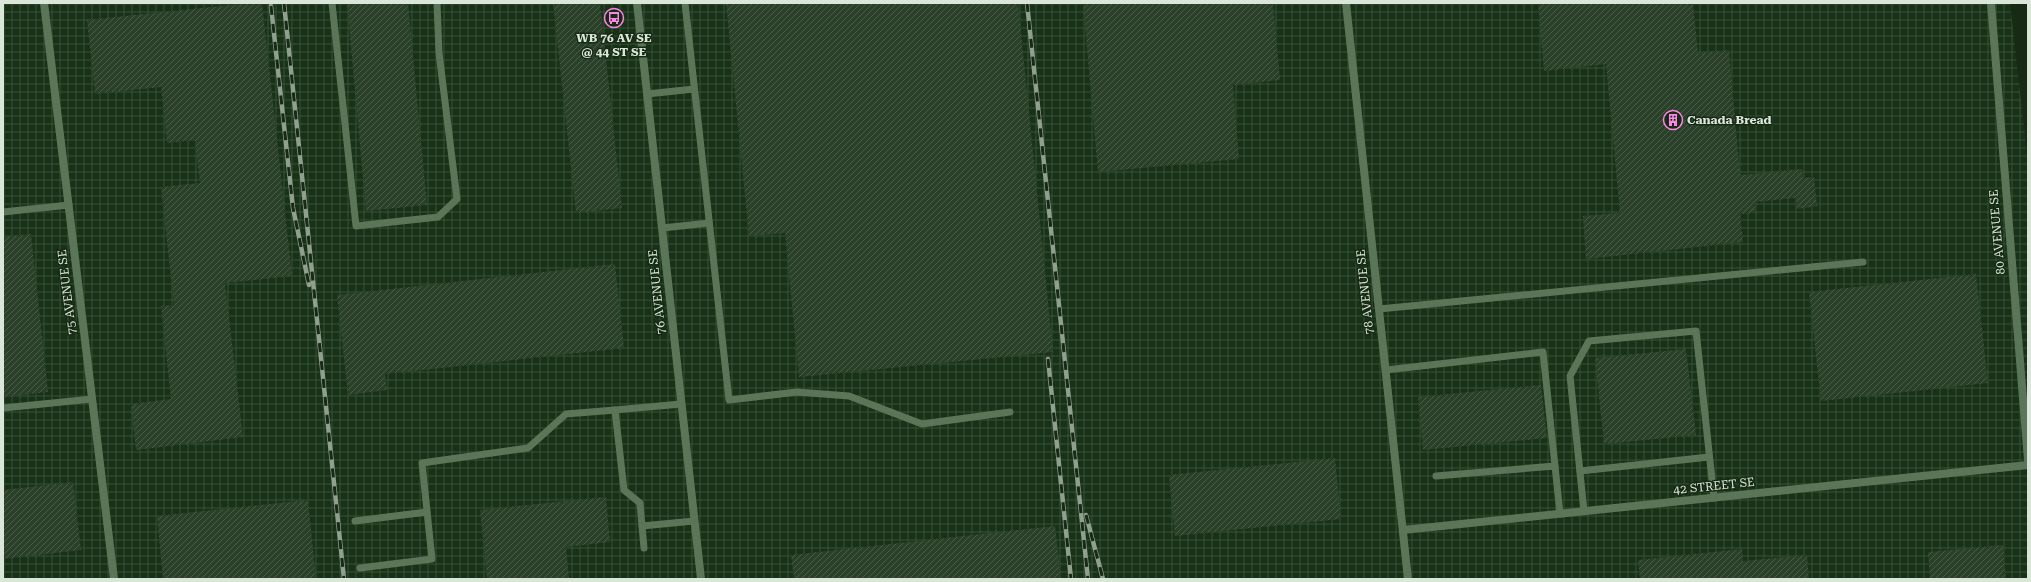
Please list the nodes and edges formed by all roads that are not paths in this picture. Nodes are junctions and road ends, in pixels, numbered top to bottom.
1 (44, 3) edge
2 (332, 3) edge
3 (437, 3) edge
4 (637, 3) edge
5 (685, 3) edge
6 (1346, 3) edge
7 (1991, 3) edge
8 (694, 89) junction
9 (647, 94) junction
10 (69, 205) junction
11 (3, 212) edge
12 (709, 223) junction
13 (662, 228) junction
14 (1863, 262) dead end
15 (1379, 308) junction
16 (1386, 370) junction
17 (92, 399) junction
18 (681, 404) junction
19 (3, 408) edge
20 (615, 410) junction
21 (1010, 412) dead end
22 (1709, 457) junction
23 (2028, 460) edge
24 (1555, 466) junction
25 (2028, 466) edge
26 (1580, 470) junction
27 (1436, 476) dead end
28 (1714, 498) junction
29 (1584, 511) junction
30 (427, 512) junction
31 (1560, 514) junction
32 (355, 521) dead end
33 (694, 521) junction
34 (642, 526) junction
35 (1403, 530) junction
36 (644, 548) dead end
37 (360, 568) dead end
38 (114, 579) edge
39 (701, 579) edge
40 (1408, 579) edge

1 - 10 street, 75 AVENUE SE
2 - 3 lane
4 - 9 street, 76 AVENUE SE
5 - 8 lane
6 - 15 street, 78 AVENUE SE
7 - 23 street, 80 AVENUE SE
8 - 9 lane
8 - 12 lane
9 - 13 street, 76 AVENUE SE
10 - 11 lane
10 - 17 street, 75 AVENUE SE
12 - 13 lane
12 - 21 lane
13 - 18 street, 76 AVENUE SE
14 - 15 lane
15 - 16 street, 78 AVENUE SE
16 - 24 lane
16 - 35 street, 78 AVENUE SE
17 - 19 lane
17 - 38 street, 75 AVENUE SE
18 - 20 lane
18 - 33 street, 76 AVENUE SE
20 - 30 lane
20 - 34 lane
22 - 26 lane
22 - 26 lane
22 - 28 lane
24 - 27 lane
24 - 31 lane
25 - 28 street, 42 STREET SE
26 - 29 lane
28 - 29 street, 42 STREET SE
29 - 31 street, 42 STREET SE
30 - 32 lane
30 - 37 lane
31 - 35 street, 42 STREET SE
33 - 34 lane
33 - 39 street, 76 AVENUE SE
34 - 36 lane
35 - 40 street, 78 AVENUE SE

